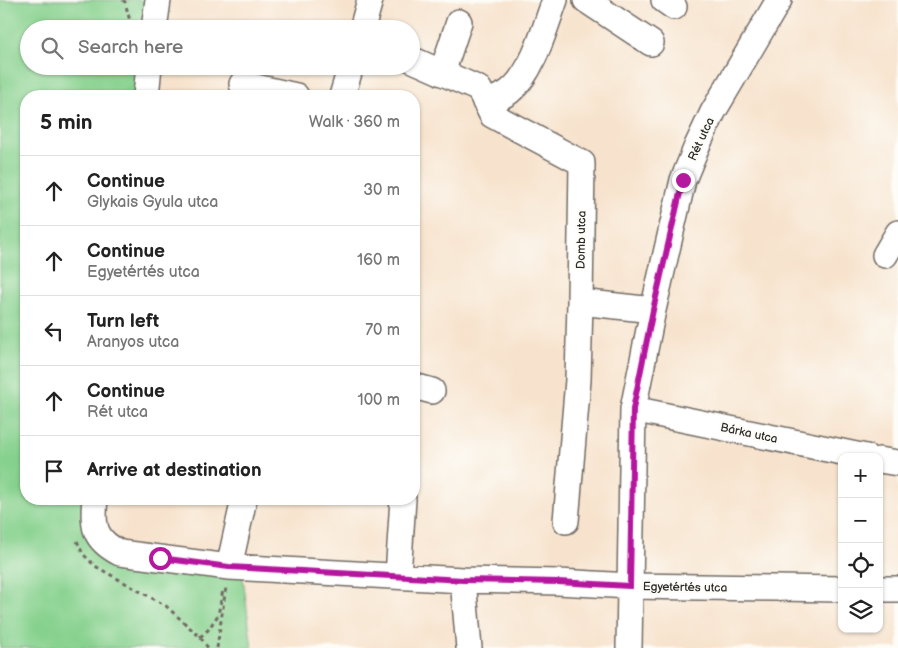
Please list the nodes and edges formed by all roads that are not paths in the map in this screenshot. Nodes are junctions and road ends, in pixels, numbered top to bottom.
1 (158, 0) edge
2 (370, 0) edge
3 (555, 0) edge
4 (586, 0) edge
5 (780, 0) edge
6 (155, 20) edge
7 (364, 20) edge
8 (460, 22) dead end
9 (651, 43) dead end
10 (420, 63) edge
11 (442, 73) junction
12 (148, 75) edge
13 (348, 75) edge
14 (242, 84) dead end
15 (147, 90) edge
16 (269, 90) edge
17 (344, 90) edge
18 (485, 102) junction
19 (898, 233) edge
20 (885, 255) dead end
21 (580, 302) junction
22 (653, 310) junction
23 (633, 409) junction
24 (847, 453) edge
25 (883, 461) edge
26 (898, 463) edge
27 (95, 505) edge
28 (243, 505) edge
29 (403, 505) edge
30 (566, 522) dead end
31 (229, 567) junction
32 (398, 576) junction
33 (463, 580) junction
34 (630, 586) junction
35 (838, 589) edge
36 (883, 589) edge
37 (898, 589) edge
38 (469, 648) edge
39 (629, 648) edge

1 - 6 street
2 - 7 street
3 - 18 street
4 - 9 street
5 - 22 street, Rét utca
8 - 11 street
10 - 11 street, Domb utca
11 - 18 street, Domb utca
12 - 15 street
13 - 17 street
14 - 16 street
18 - 21 street, Domb utca
19 - 20 street
21 - 22 street
21 - 30 street, Domb utca
22 - 23 street, Rét utca
23 - 24 street, Bárka utca
23 - 34 street, Rét utca
25 - 26 street
27 - 31 street, Egyetértés utca
28 - 31 street
29 - 32 street
31 - 32 street, Egyetértés utca
32 - 33 street, Egyetértés utca
33 - 34 street, Egyetértés utca
33 - 38 street
34 - 35 street, Egyetértés utca
34 - 39 street, Rét utca
36 - 37 street

